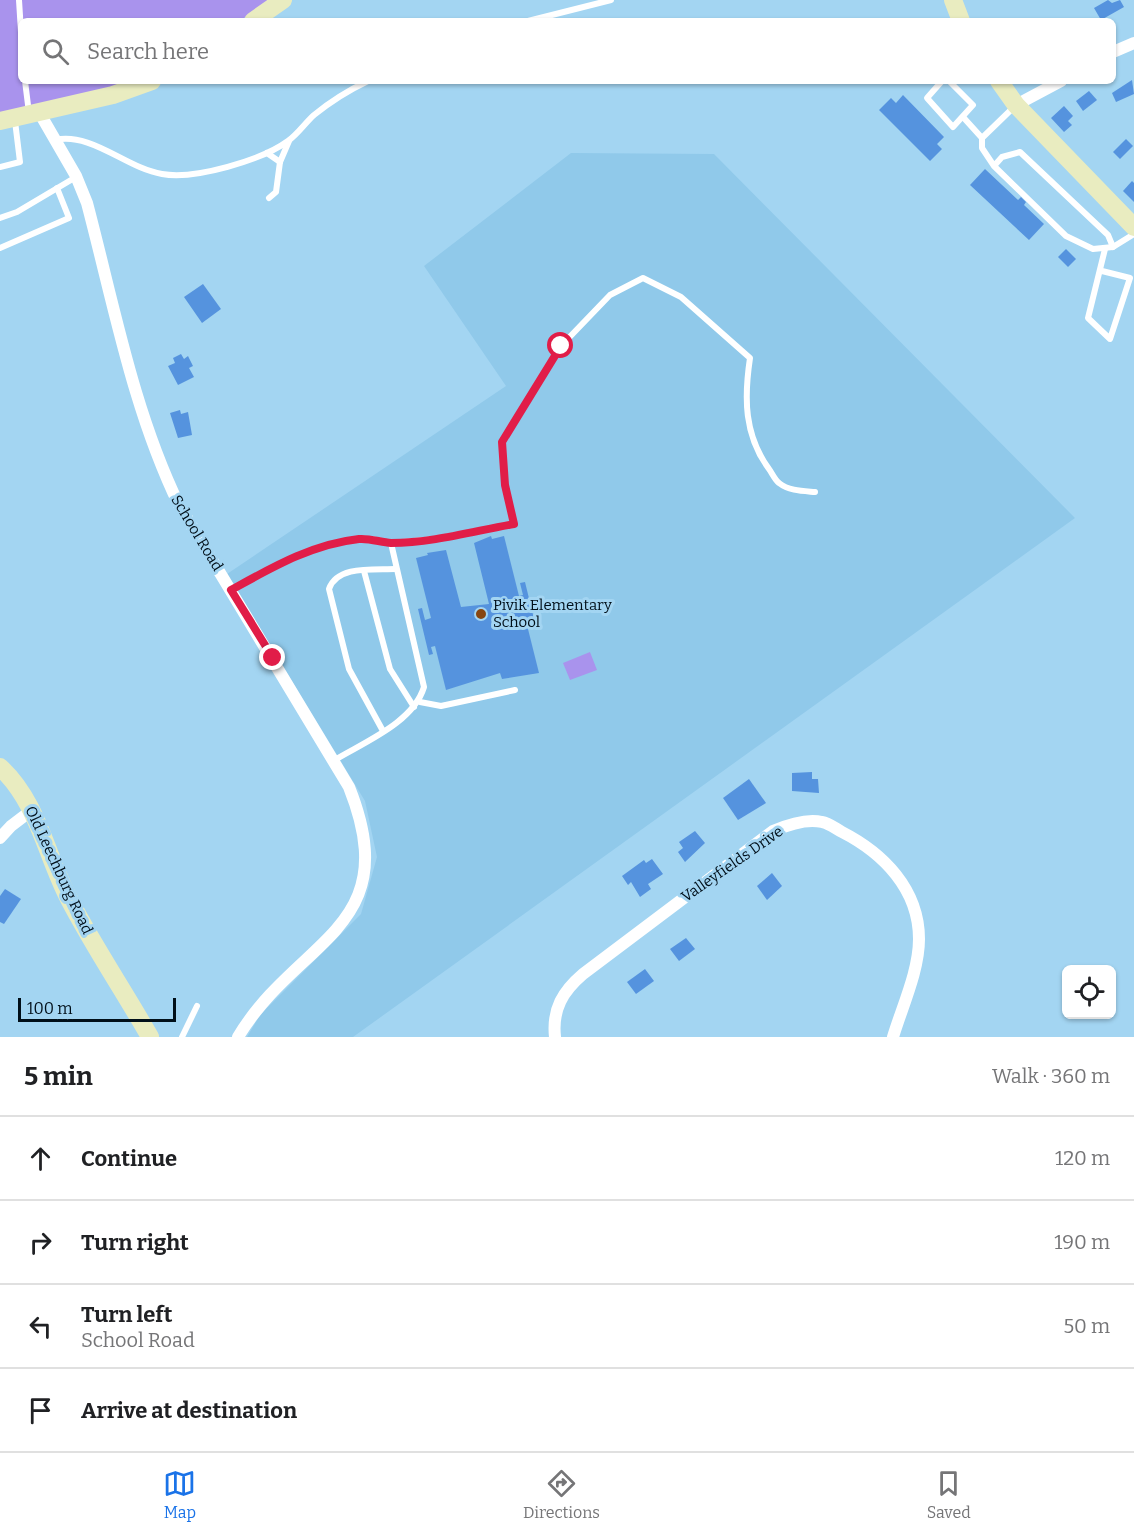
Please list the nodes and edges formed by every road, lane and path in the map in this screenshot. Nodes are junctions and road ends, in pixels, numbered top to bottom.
1 (19, 0) edge
2 (284, 0) edge
3 (612, 0) edge
4 (953, 0) edge
5 (20, 18) edge
6 (257, 18) edge
7 (540, 18) edge
8 (960, 18) edge
9 (1134, 43) edge
10 (1116, 51) edge
11 (25, 84) edge
12 (143, 84) edge
13 (363, 84) edge
14 (939, 84) edge
15 (952, 84) edge
16 (1001, 84) edge
17 (1055, 84) edge
18 (1016, 105) junction
19 (21, 116) edge
20 (963, 117) junction
21 (982, 138) junction
22 (55, 140) junction
23 (289, 140) junction
24 (267, 153) junction
25 (280, 162) junction
26 (994, 166) junction
27 (0, 167) edge
28 (76, 176) junction
29 (57, 188) junction
30 (269, 198) dead end
31 (0, 218) edge
32 (1134, 228) edge
33 (1134, 234) edge
34 (1113, 247) junction
35 (0, 248) edge
36 (1105, 249) junction
37 (1102, 271) junction
38 (815, 492) dead end
39 (391, 543) junction
40 (395, 568) junction
41 (364, 571) junction
42 (231, 590) junction
43 (515, 690) dead end
44 (420, 702) junction
45 (414, 707) junction
46 (383, 730) junction
47 (333, 761) junction
48 (0, 767) edge
49 (32, 810) junction
50 (0, 838) edge
51 (197, 1006) dead end
52 (150, 1037) edge
53 (182, 1037) edge
54 (238, 1037) edge
55 (555, 1037) edge
56 (893, 1037) edge

1 - 5 lane
2 - 6 street
3 - 7 lane
4 - 8 street
9 - 10 street
11 - 19 lane
12 - 19 street
13 - 23 lane
14 - 20 lane
15 - 20 lane
16 - 18 street
17 - 18 street
18 - 21 lane
18 - 32 street
19 - 22 street, School Road
19 - 27 lane
20 - 21 lane
21 - 26 lane
22 - 24 lane
22 - 28 street, School Road
23 - 24 lane
23 - 25 lane
24 - 25 lane
25 - 30 lane
26 - 34 lane
26 - 36 lane
28 - 29 lane
28 - 42 street, School Road
29 - 31 lane
29 - 35 lane
33 - 34 lane
34 - 36 lane
36 - 37 lane
37 - 37 lane
38 - 39 lane
39 - 40 lane
39 - 42 lane
40 - 41 lane
40 - 44 lane
41 - 45 lane
41 - 46 lane
42 - 47 street, School Road
43 - 44 lane
44 - 45 lane
45 - 46 lane
46 - 47 lane
47 - 54 street, School Road
48 - 49 street, Old Leechburg Road
49 - 50 street
49 - 52 street, Old Leechburg Road
51 - 53 lane
55 - 56 street, Valleyfields Drive

